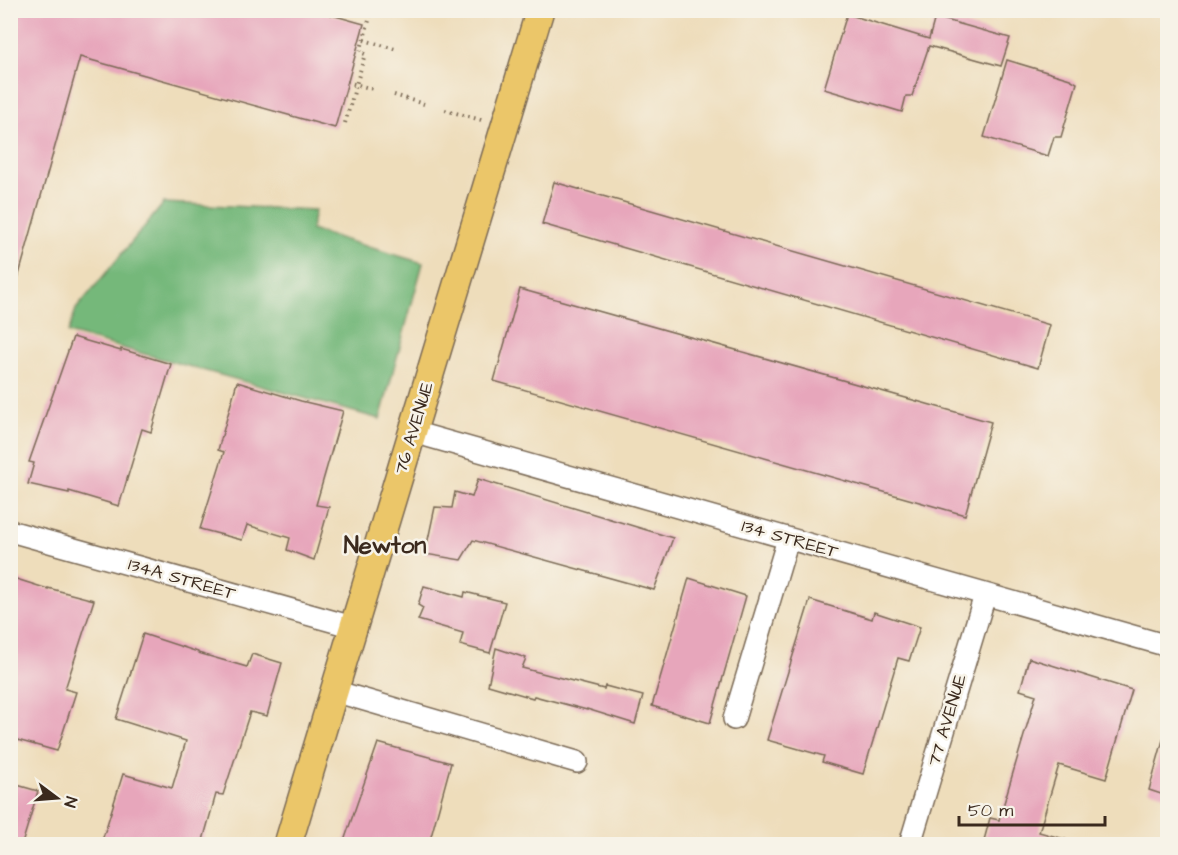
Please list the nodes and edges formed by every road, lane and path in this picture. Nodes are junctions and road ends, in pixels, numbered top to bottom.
1 (372, 10) edge
2 (540, 10) edge
3 (364, 40) junction
4 (395, 49) dead end
5 (347, 82) dead end
6 (357, 85) junction
7 (373, 89) dead end
8 (394, 95) dead end
9 (424, 104) dead end
10 (445, 110) dead end
11 (486, 121) dead end
12 (345, 123) dead end
13 (413, 432) junction
14 (10, 531) edge
15 (788, 538) junction
16 (984, 595) junction
17 (354, 627) junction
18 (1167, 646) edge
19 (334, 691) junction
20 (734, 719) dead end
21 (577, 762) dead end
22 (288, 844) edge
23 (910, 844) edge

1 - 3 path
2 - 13 main road, 76 AVENUE
3 - 4 path
3 - 6 path
5 - 6 path
6 - 7 path
6 - 12 path
8 - 9 path
10 - 11 path
13 - 15 street, 134 STREET
13 - 17 main road, 76 AVENUE
14 - 17 street, 134A STREET
15 - 16 street, 134 STREET
15 - 20 street
16 - 18 street, 134 STREET
16 - 23 street, 77 AVENUE
17 - 19 main road, 76 AVENUE
19 - 21 street
19 - 22 main road, 76 AVENUE

